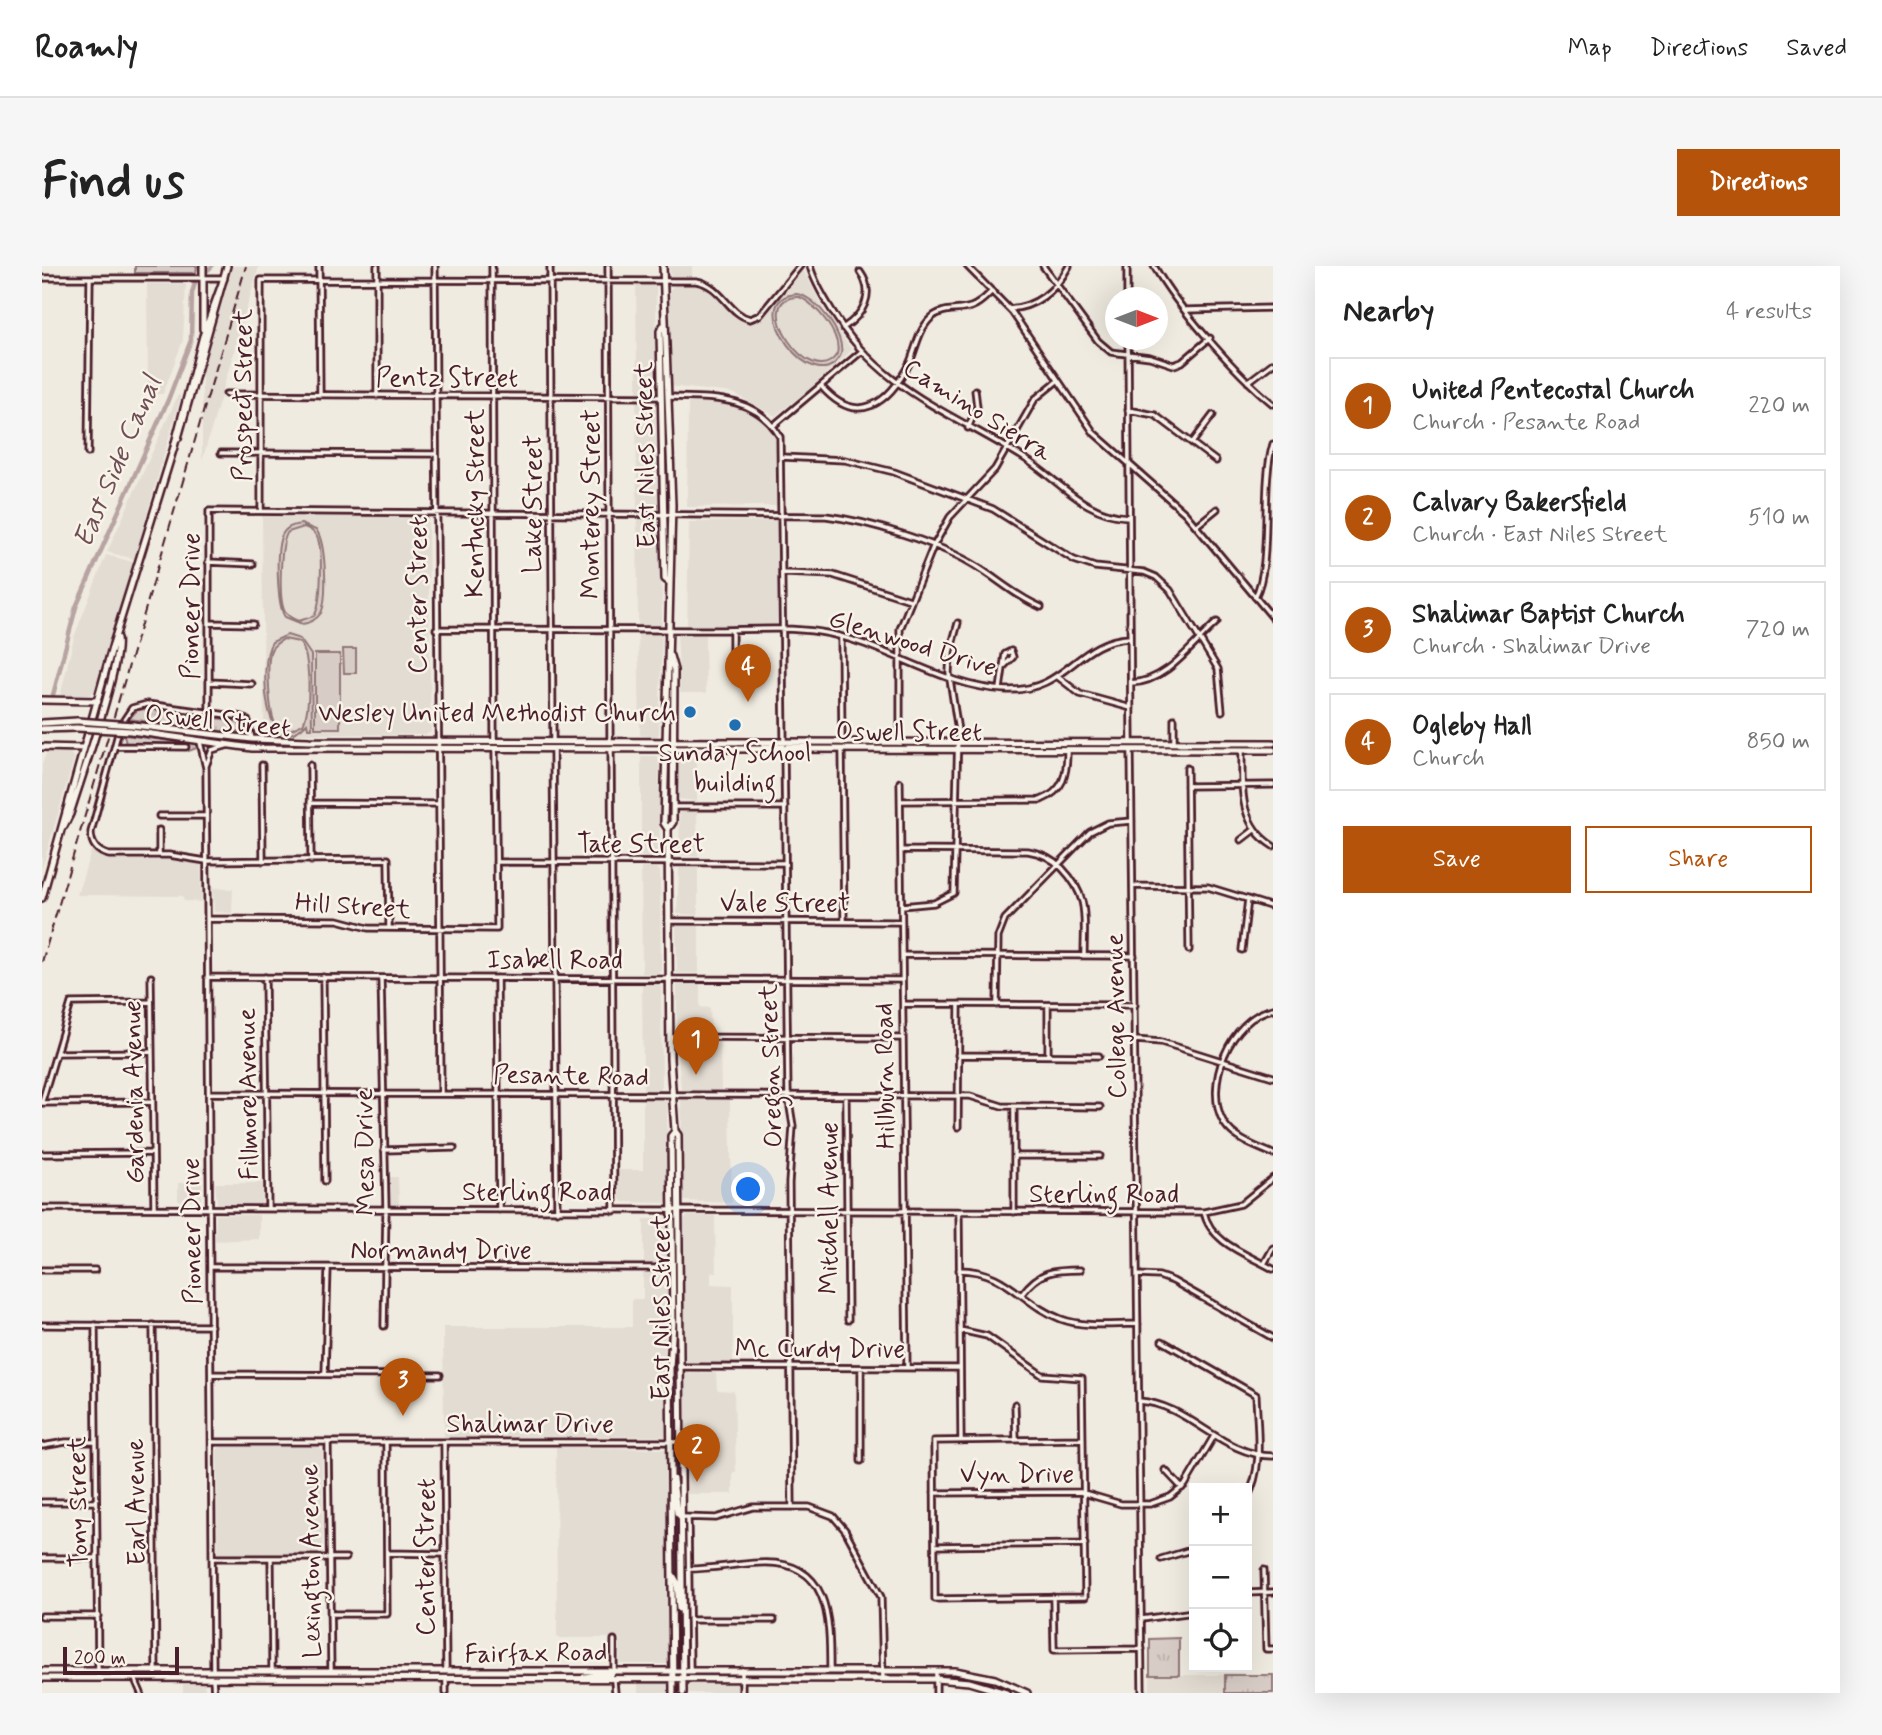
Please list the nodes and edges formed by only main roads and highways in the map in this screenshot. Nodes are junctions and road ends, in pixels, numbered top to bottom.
1 (203, 266) edge
2 (227, 266) edge
3 (663, 266) edge
4 (224, 278) junction
5 (203, 336) junction
6 (206, 349) junction
7 (174, 447) junction
8 (669, 653) junction
9 (42, 700) edge
10 (100, 701) junction
11 (42, 723) edge
12 (77, 724) junction
13 (132, 728) junction
14 (42, 729) edge
15 (784, 742) junction
16 (827, 743) junction
17 (437, 745) junction
18 (666, 746) junction
19 (673, 746) junction
20 (1273, 746) edge
21 (42, 747) edge
22 (842, 747) junction
23 (958, 747) junction
24 (86, 748) junction
25 (1131, 748) junction
26 (741, 750) junction
27 (784, 750) junction
28 (668, 829) junction
29 (42, 898) edge
30 (675, 1210) junction
31 (672, 1268) junction
32 (679, 1304) junction
33 (673, 1327) junction
34 (679, 1367) junction
35 (671, 1473) junction
36 (684, 1518) junction
37 (672, 1573) junction
38 (685, 1619) junction
39 (673, 1669) junction
40 (682, 1669) junction
41 (614, 1670) junction
42 (42, 1671) edge
43 (331, 1675) junction
44 (446, 1676) junction
45 (42, 1678) edge
46 (575, 1679) junction
47 (673, 1679) junction
48 (682, 1679) junction
49 (673, 1693) edge
50 (682, 1693) edge
51 (1006, 1693) edge
52 (1027, 1693) edge

1 - 5 main road
2 - 4 main road
3 - 8 main road, East Niles Street
4 - 5 main road
4 - 6 main road
5 - 6 main road
5 - 7 main road
6 - 7 main road
7 - 10 main road
8 - 18 main road, East Niles Street
8 - 19 main road, East Niles Street
9 - 10 main road
10 - 24 main road
11 - 12 main road, Oswell Street
12 - 13 main road, Oswell Street, bridge
12 - 14 main road, Oswell Street
13 - 17 main road, Oswell Street
13 - 17 main road, Oswell Street
15 - 16 main road, Oswell Street
15 - 19 main road, Oswell Street
15 - 26 main road
16 - 22 main road, Oswell Street
16 - 27 main road
17 - 18 main road, Oswell Street
17 - 18 main road, Oswell Street
18 - 19 main road, Oswell Street
18 - 28 main road, East Niles Street
19 - 26 main road, Oswell Street
19 - 28 main road, East Niles Street
20 - 25 main road, Oswell Street
20 - 25 main road, Oswell Street
21 - 24 main road
22 - 23 main road, Oswell Street
22 - 23 main road, Oswell Street
22 - 27 main road, Oswell Street
23 - 25 main road, Oswell Street
23 - 25 main road, Oswell Street
24 - 29 main road
26 - 27 main road, Oswell Street
28 - 30 main road, East Niles Street
30 - 31 main road, East Niles Street
30 - 32 main road, East Niles Street
31 - 32 main road
31 - 33 main road, East Niles Street
32 - 34 main road, East Niles Street
33 - 34 main road
33 - 35 main road, East Niles Street
34 - 36 main road, East Niles Street
35 - 36 main road
35 - 37 main road, East Niles Street
36 - 38 main road, East Niles Street
37 - 38 main road
37 - 39 main road, East Niles Street
38 - 40 main road, East Niles Street
39 - 40 main road, Fairfax Road
39 - 41 main road, Fairfax Road
39 - 47 main road, East Niles Street
40 - 48 main road, East Niles Street
40 - 52 main road, Fairfax Road
41 - 44 main road, Fairfax Road
41 - 46 main road
42 - 43 main road, Fairfax Road
43 - 44 main road, Fairfax Road
43 - 45 main road, Fairfax Road
44 - 46 main road, Fairfax Road
46 - 47 main road, Fairfax Road
47 - 48 main road, Fairfax Road
47 - 49 main road, East Niles Street
48 - 50 main road, East Niles Street
48 - 51 main road, Fairfax Road

